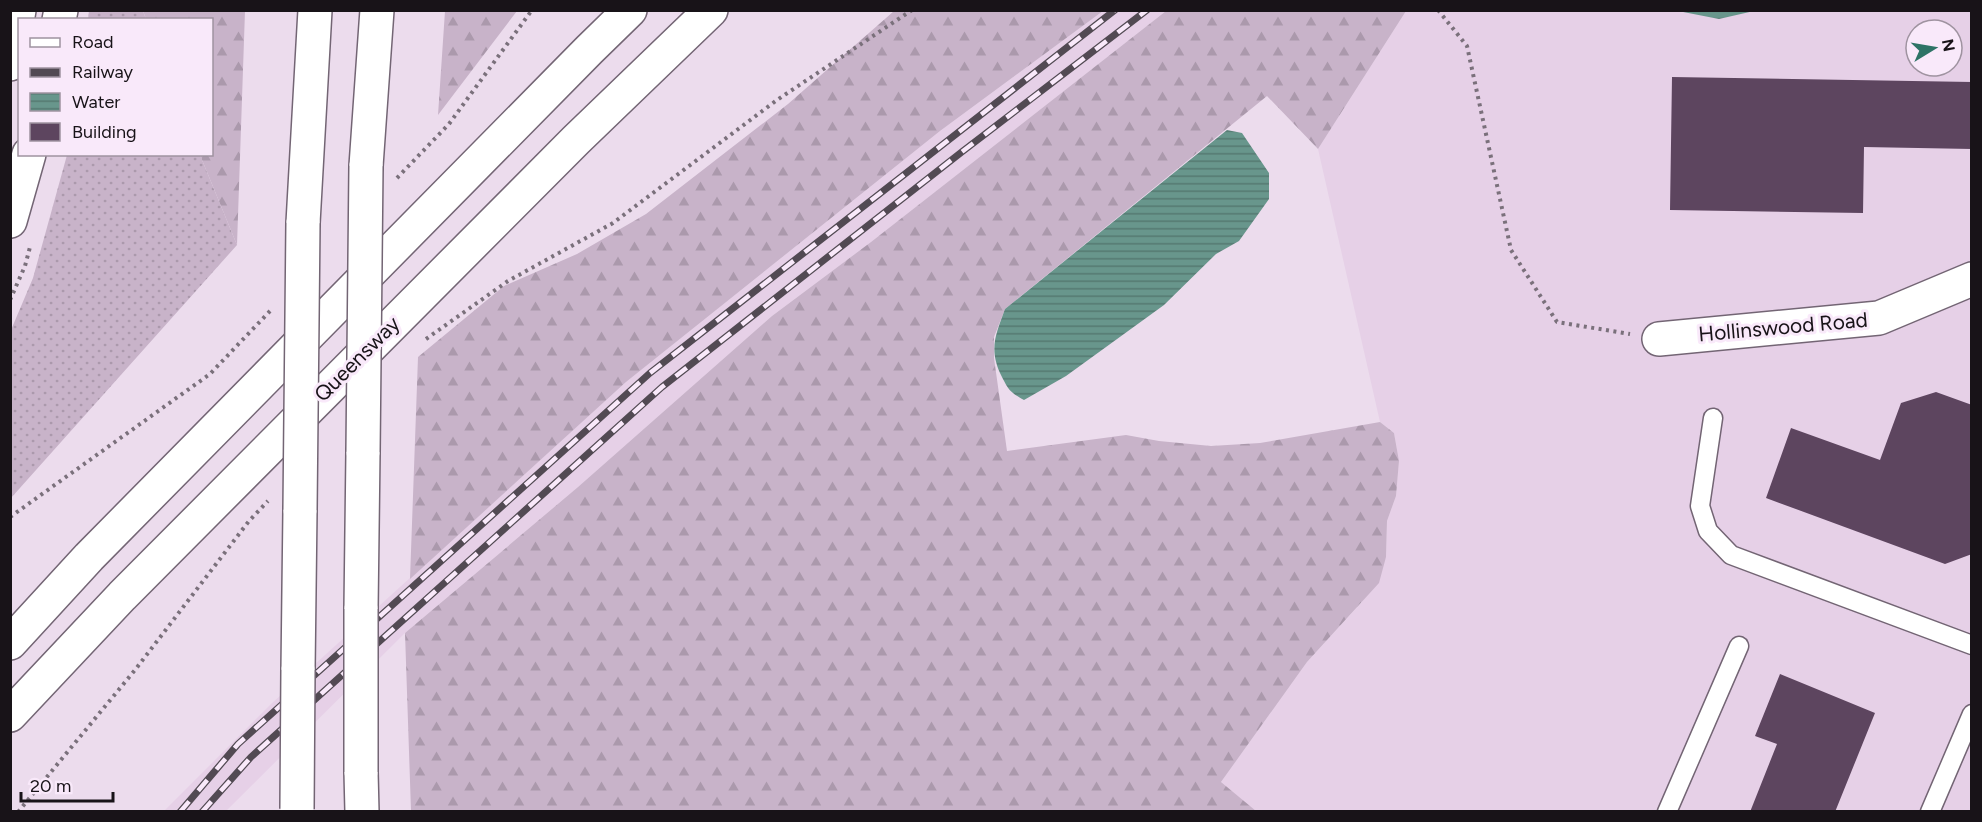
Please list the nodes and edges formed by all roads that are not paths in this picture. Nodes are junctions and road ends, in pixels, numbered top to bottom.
1 (19, 10) edge
2 (315, 10) edge
3 (377, 10) edge
4 (630, 10) edge
5 (711, 10) edge
6 (10, 64) edge
7 (28, 156) edge
8 (10, 221) edge
9 (1971, 279) edge
10 (1659, 339) road end
11 (1713, 418) dead end
12 (10, 643) edge
13 (1971, 645) edge
14 (1740, 646) dead end
15 (1971, 714) edge
16 (10, 715) edge
17 (297, 810) edge
18 (362, 812) edge
19 (1667, 812) edge
20 (1930, 812) edge

1 - 6 main road
2 - 17 main road, bridge
3 - 18 main road, bridge
4 - 12 main road
5 - 16 main road, Queensway
7 - 8 main road
9 - 10 main road, Hollinswood Road
11 - 13 lane
14 - 19 lane
15 - 20 lane

